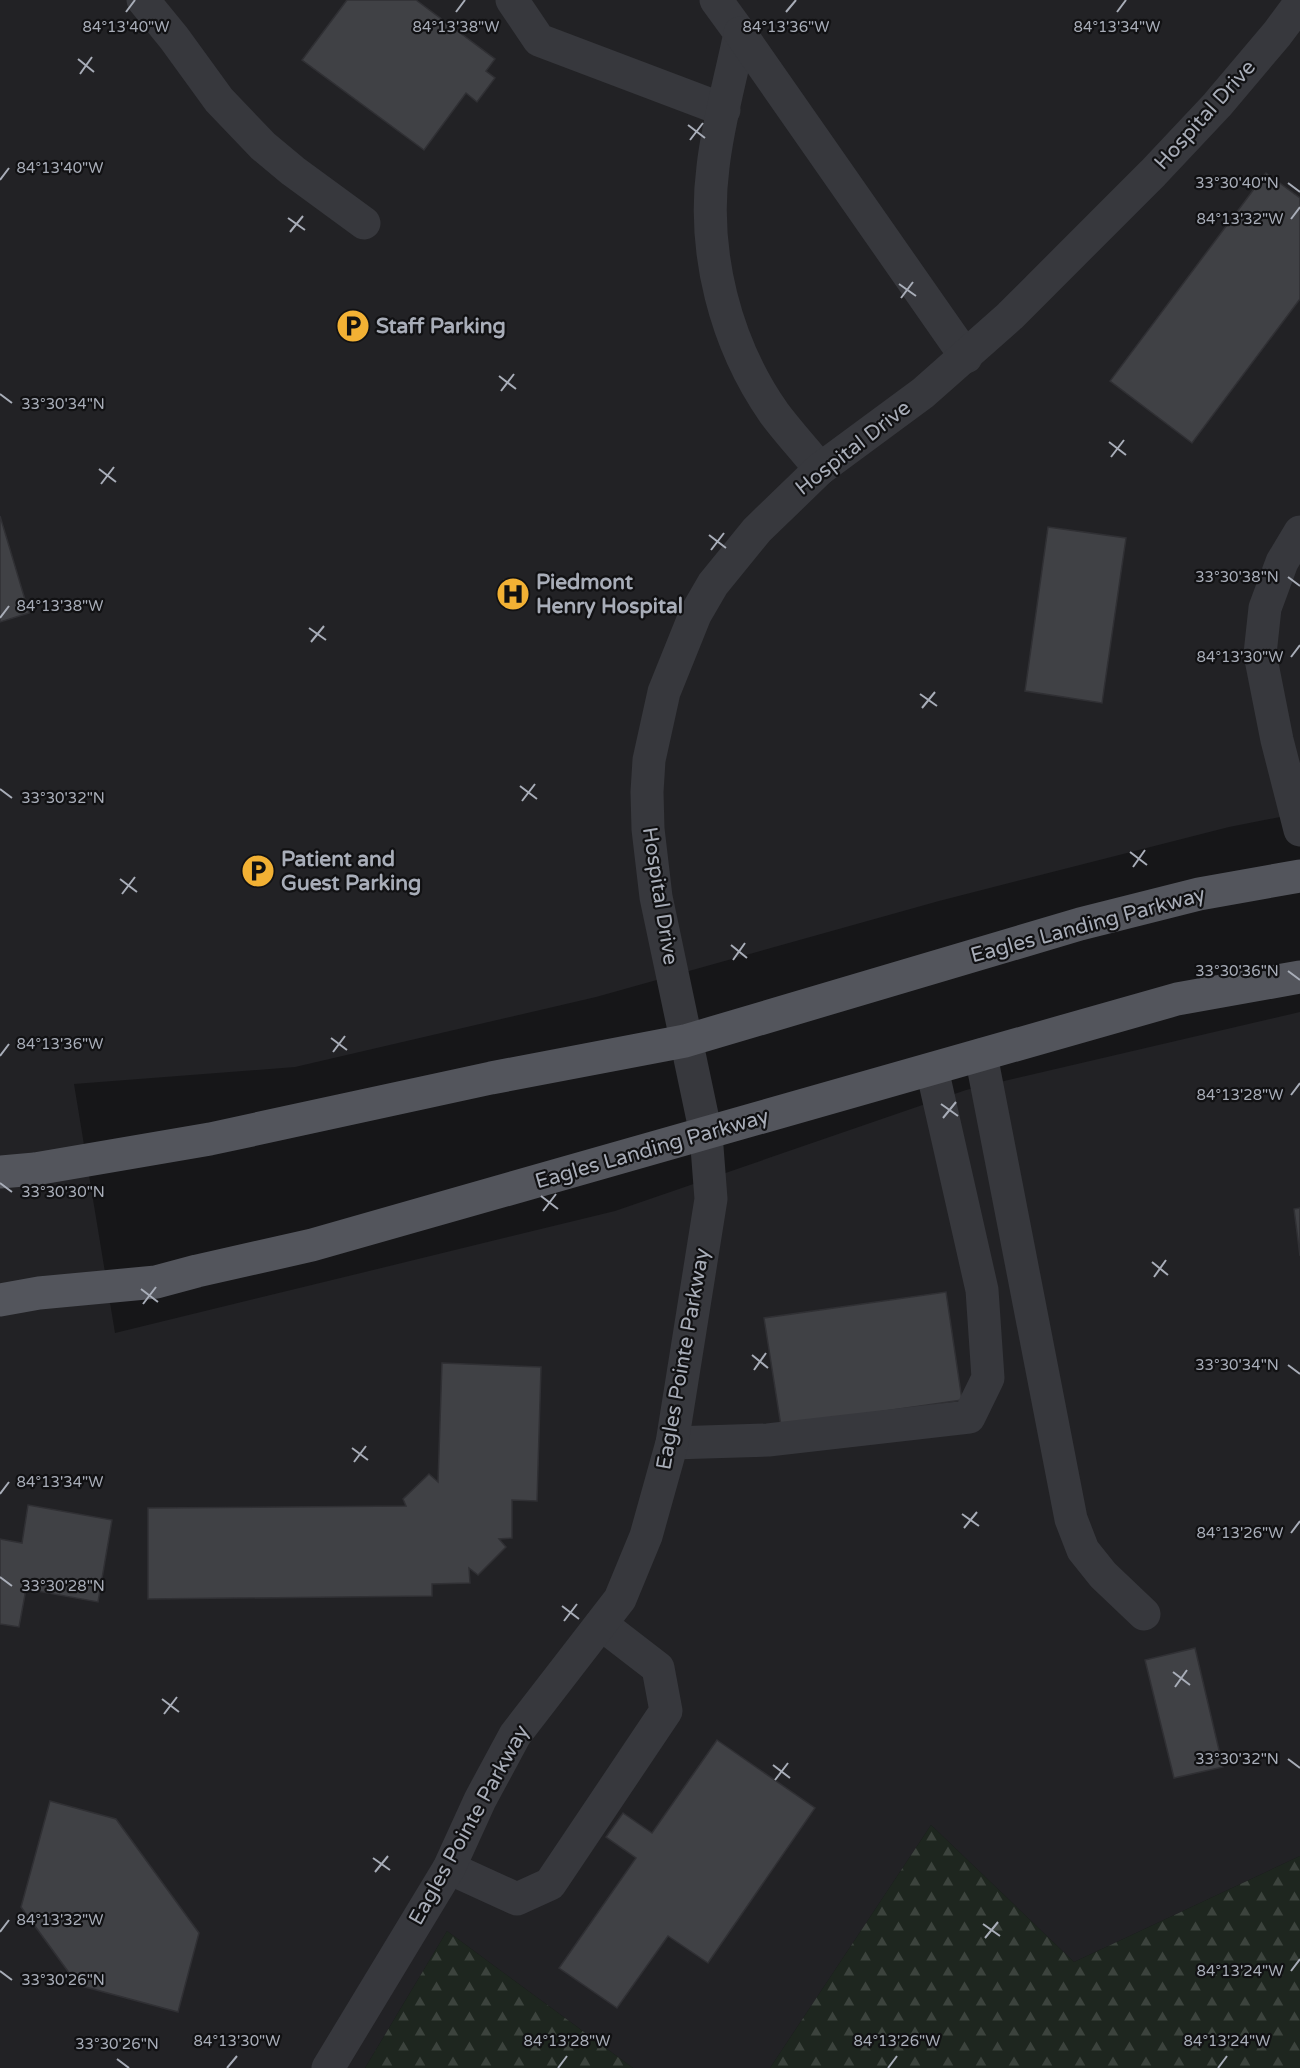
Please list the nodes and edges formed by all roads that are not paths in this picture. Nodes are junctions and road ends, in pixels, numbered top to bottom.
1 (143, 0) edge
2 (512, 0) edge
3 (716, 0) edge
4 (1300, 3) edge
5 (740, 33) junction
6 (724, 110) junction
7 (364, 223) dead end
8 (966, 357) junction
9 (820, 469) junction
10 (1300, 532) edge
11 (1300, 830) edge
12 (1300, 876) edge
13 (1300, 977) edge
14 (685, 1041) junction
15 (981, 1055) junction
16 (932, 1069) junction
17 (706, 1134) junction
18 (0, 1172) edge
19 (0, 1300) edge
20 (672, 1443) junction
21 (1144, 1614) dead end
22 (601, 1624) junction
23 (448, 1868) junction
24 (328, 2068) edge

1 - 7 street
2 - 6 street
3 - 5 street
4 - 8 street, Hospital Drive
5 - 6 street
5 - 8 street
6 - 9 street
8 - 9 street, Hospital Drive
9 - 14 street, Hospital Drive
10 - 11 street
12 - 14 main road, Eagles Landing Parkway
13 - 15 main road, Eagles Landing Parkway
14 - 17 street, Hospital Drive
14 - 18 main road, Eagles Landing Parkway
15 - 16 main road, Eagles Landing Parkway
15 - 21 street
16 - 17 main road, Eagles Landing Parkway
16 - 20 street
17 - 19 main road, Eagles Landing Parkway
17 - 20 street, Eagles Pointe Parkway
20 - 22 street, Eagles Pointe Parkway
22 - 23 street, Eagles Pointe Parkway
22 - 23 street
23 - 24 street, Eagles Pointe Parkway

